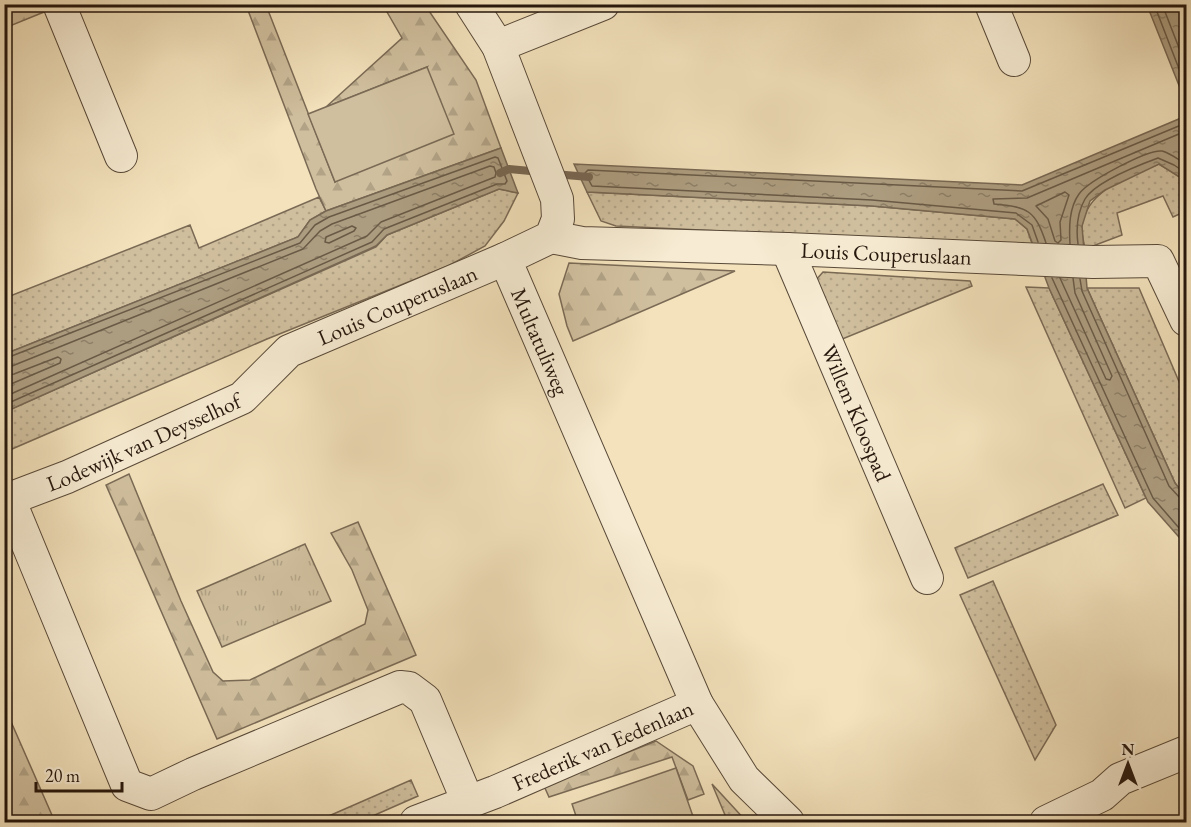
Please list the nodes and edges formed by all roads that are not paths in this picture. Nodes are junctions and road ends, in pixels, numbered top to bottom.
1 (60, 4) edge
2 (471, 4) edge
3 (603, 4) edge
4 (991, 4) edge
5 (498, 45) junction
6 (1014, 60) dead end
7 (121, 156) dead end
8 (551, 237) junction
9 (787, 249) junction
10 (505, 259) junction
11 (1186, 320) edge
12 (289, 351) joint
13 (927, 578) dead end
14 (698, 704) junction
15 (1186, 752) edge
16 (468, 802) junction
17 (416, 822) edge
18 (788, 822) edge
19 (1046, 822) edge

1 - 7 street
2 - 5 street
3 - 5 street
4 - 6 street
5 - 8 street
8 - 9 street, Louis Couperuslaan
8 - 10 street, Multatuliweg
9 - 11 street, Louis Couperuslaan
9 - 13 street, Willem Kloospad
10 - 12 street, Louis Couperuslaan
10 - 14 street, Multatuliweg
12 - 16 street, Lodewijk van Deysselhof
14 - 16 street, Frederik van Eedenlaan
14 - 18 street, Frederik van Eedenlaan
15 - 19 street
16 - 17 street, Frederik van Eedenlaan

